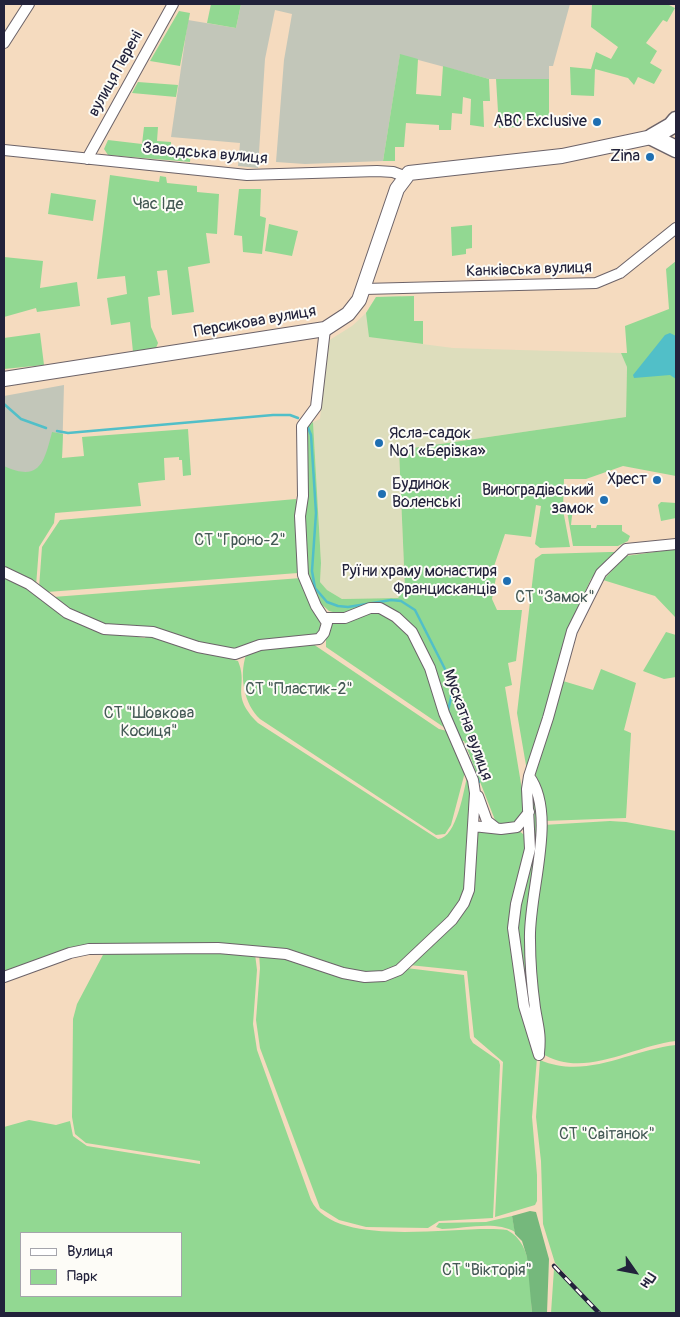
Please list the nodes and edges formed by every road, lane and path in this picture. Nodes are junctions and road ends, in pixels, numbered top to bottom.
1 (29, 4) edge
2 (173, 4) edge
3 (4, 43) edge
4 (676, 120) edge
5 (676, 130) edge
6 (652, 137) junction
7 (676, 141) edge
8 (676, 149) edge
9 (4, 150) edge
10 (87, 159) junction
11 (404, 176) junction
12 (676, 228) edge
13 (364, 289) junction
14 (325, 328) junction
15 (4, 379) edge
16 (676, 544) edge
17 (4, 572) edge
18 (326, 618) junction
19 (529, 776) junction
20 (475, 786) junction
21 (529, 811) junction
22 (474, 826) junction
23 (518, 827) junction
24 (497, 828) junction
25 (531, 835) junction
26 (4, 978) edge

1 - 3 street
2 - 10 street, вулиця Перені
4 - 6 highway
5 - 6 main road
6 - 7 main road
6 - 8 highway
6 - 11 main road
9 - 10 street, Заводська вулиця
10 - 11 street, Заводська вулиця
11 - 13 main road, Персикова вулиця
12 - 13 street, Канківська вулиця
13 - 14 main road, Персикова вулиця
14 - 15 main road, Персикова вулиця
14 - 18 street
16 - 19 street
17 - 18 street
18 - 20 street, Мускатна вулиця
19 - 21 street
19 - 25 street
20 - 22 street, Мускатна вулиця
20 - 24 street
21 - 23 street
21 - 25 street
22 - 24 street
22 - 26 street, Мускатна вулиця
23 - 24 street
23 - 25 street

